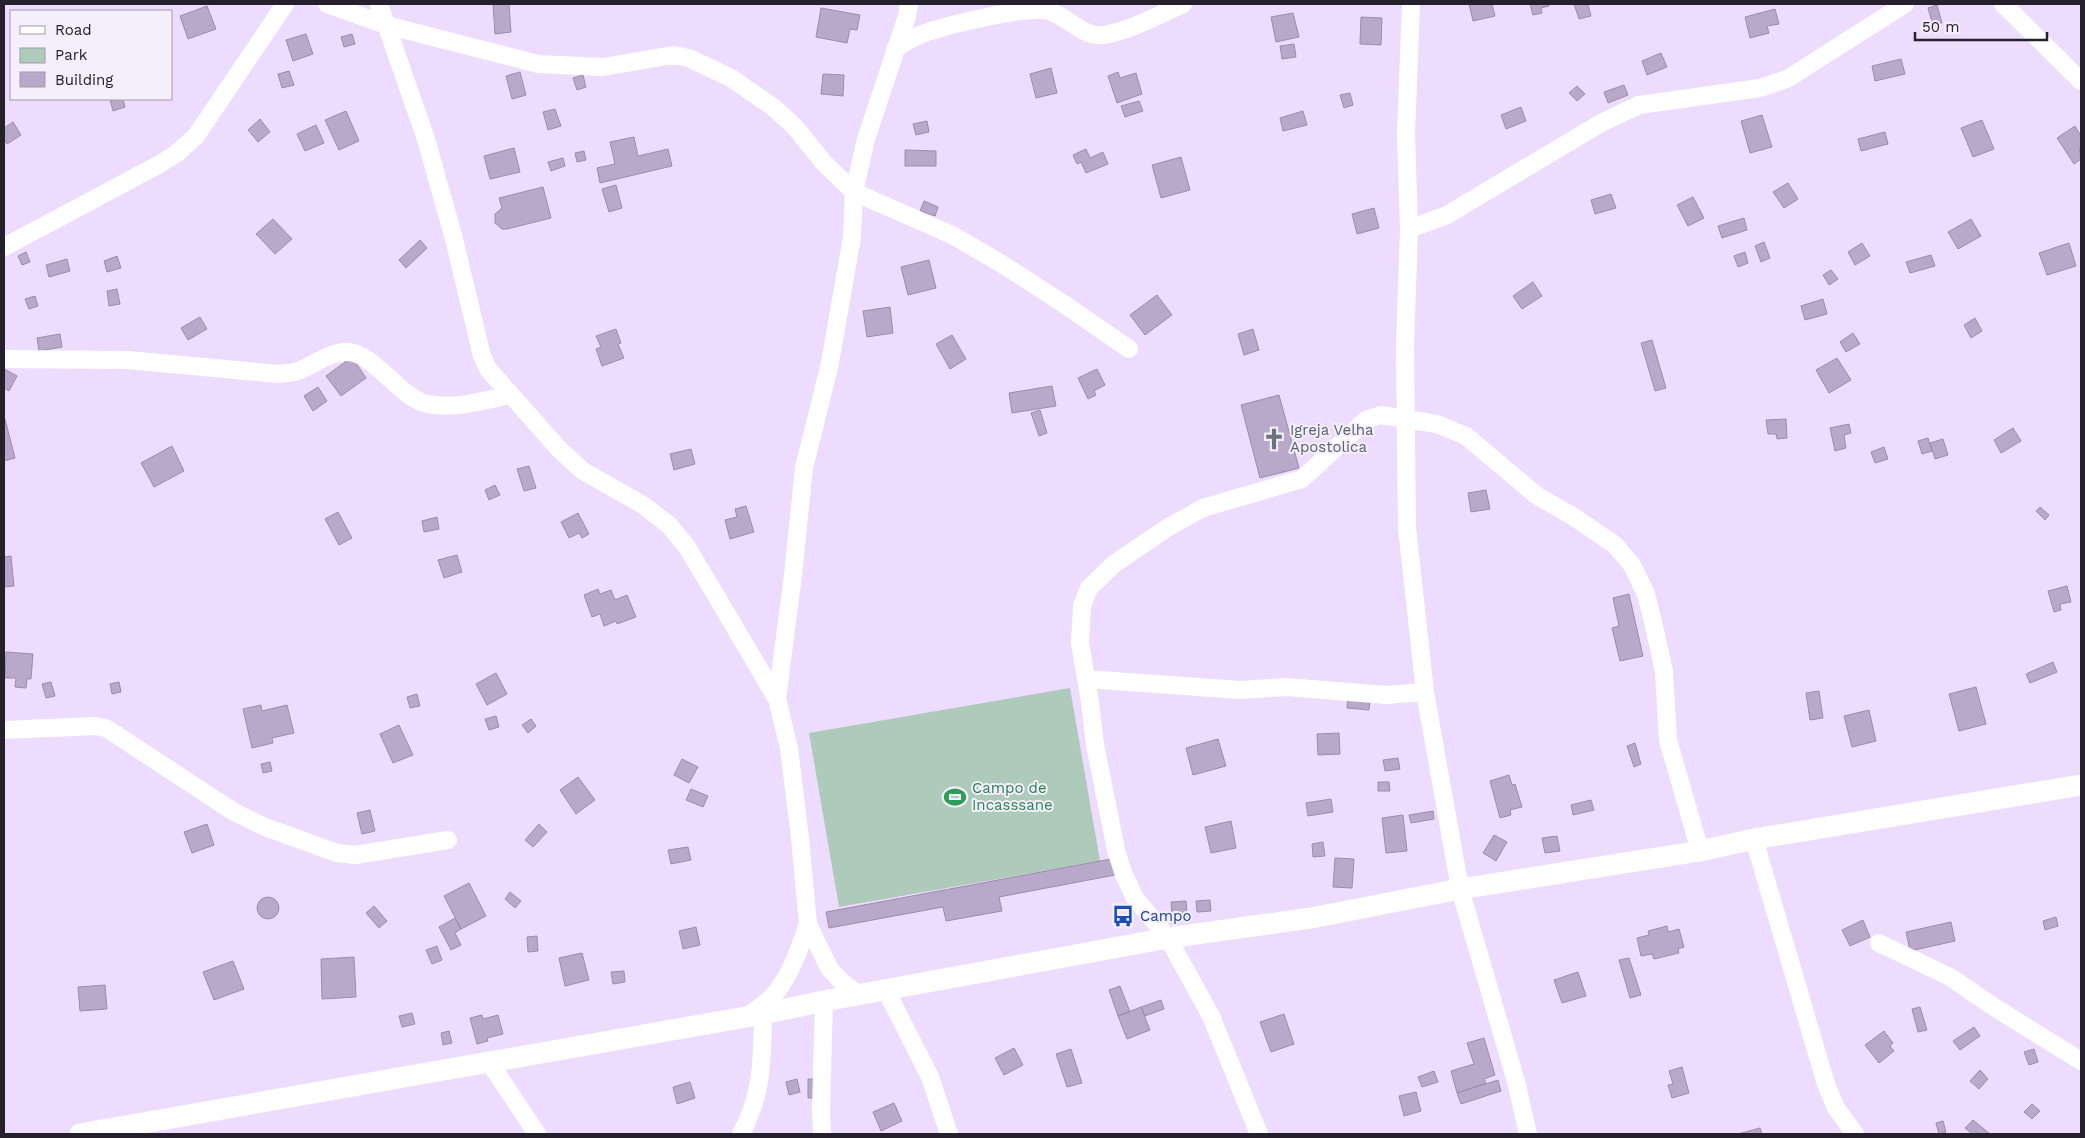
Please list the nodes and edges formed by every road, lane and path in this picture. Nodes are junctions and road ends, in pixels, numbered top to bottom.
1 (285, 4) edge
2 (327, 4) edge
3 (379, 4) edge
4 (909, 4) edge
5 (1183, 4) edge
6 (1411, 4) edge
7 (1905, 4) edge
8 (2002, 4) edge
9 (386, 25) junction
10 (896, 49) junction
11 (2081, 81) edge
12 (854, 192) junction
13 (1409, 229) junction
14 (4, 247) edge
15 (1129, 349) dead end
16 (4, 358) edge
17 (511, 395) junction
18 (1407, 420) junction
19 (1086, 679) junction
20 (1425, 692) junction
21 (777, 699) junction
22 (4, 730) edge
23 (2081, 785) edge
24 (1754, 839) junction
25 (448, 840) dead end
26 (1700, 851) junction
27 (1460, 889) junction
28 (808, 924) junction
29 (1168, 938) junction
30 (1879, 943) dead end
31 (886, 990) junction
32 (859, 995) junction
33 (824, 1001) junction
34 (754, 1016) junction
35 (2081, 1061) edge
36 (490, 1063) junction
37 (80, 1134) edge
38 (537, 1134) edge
39 (741, 1134) edge
40 (822, 1134) edge
41 (949, 1134) edge
42 (1259, 1134) edge
43 (1528, 1134) edge
44 (1854, 1134) edge

1 - 14 street
2 - 9 street
3 - 9 street
4 - 10 street
5 - 10 street
6 - 13 street
7 - 13 street
8 - 11 street
9 - 12 street
9 - 17 street
10 - 12 street
12 - 15 street
12 - 21 street
13 - 18 street
16 - 17 street
17 - 21 street
18 - 19 street
18 - 20 street
18 - 26 street
19 - 20 street
19 - 29 street
20 - 27 street
21 - 28 street
22 - 25 street
23 - 24 street
24 - 26 street
24 - 44 street
26 - 27 street
27 - 29 street
27 - 43 street
28 - 32 street
28 - 34 street
29 - 31 street
29 - 42 street
30 - 35 street
31 - 32 street
31 - 41 street
32 - 33 street
33 - 34 street
33 - 40 street
34 - 36 street
34 - 39 street
36 - 37 street
36 - 38 street

